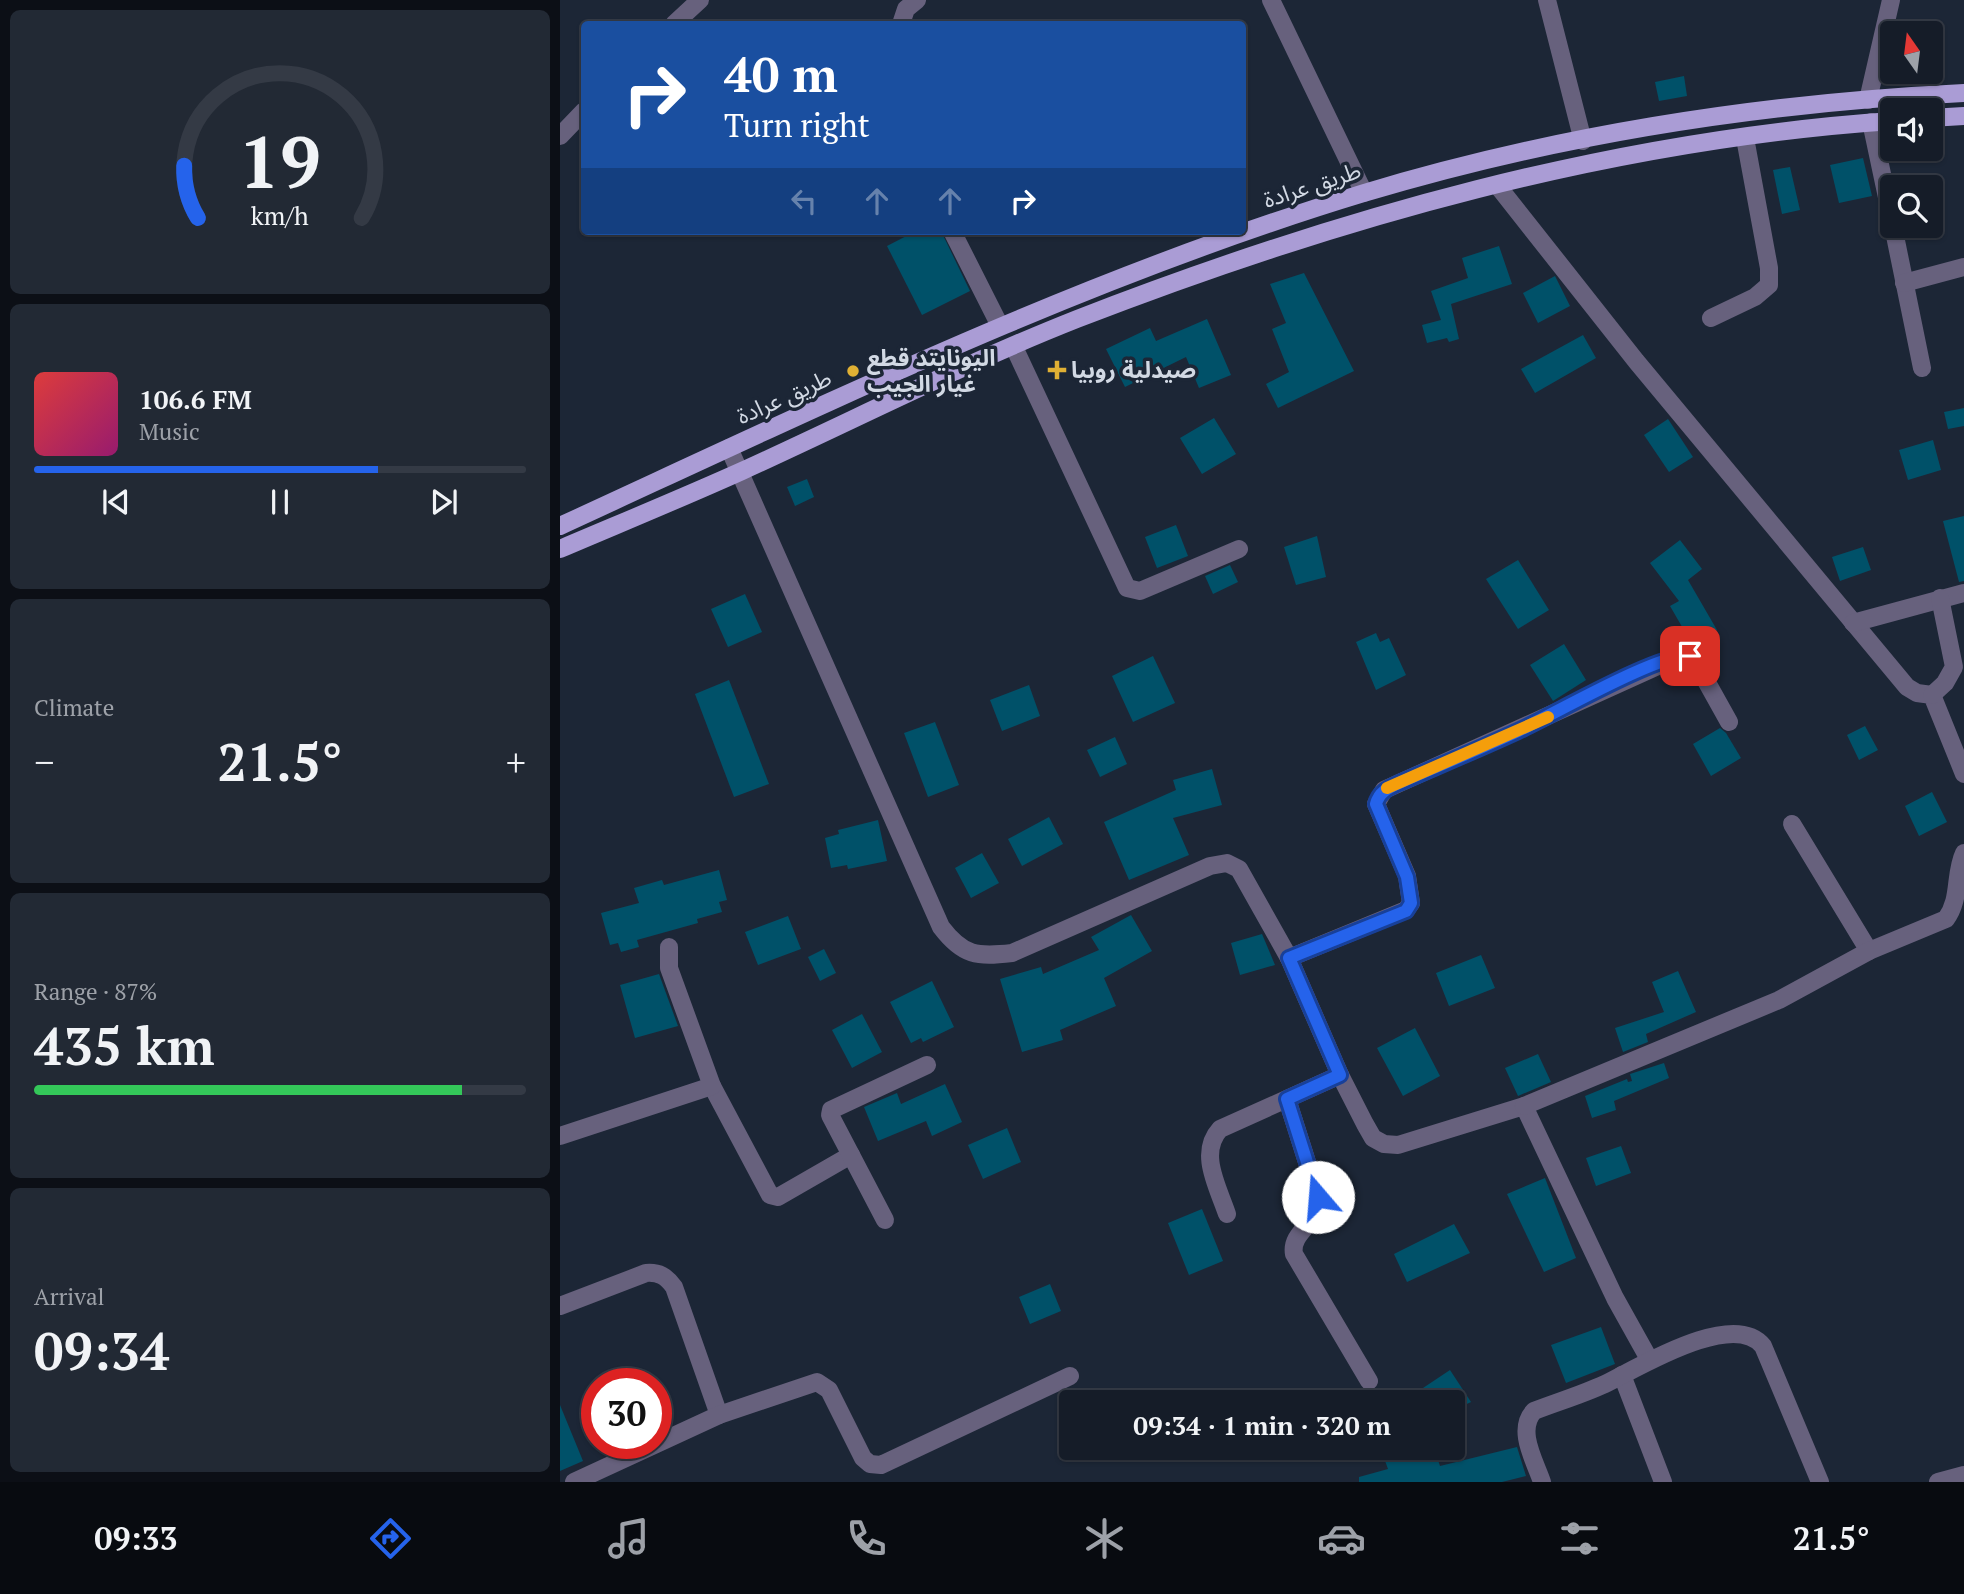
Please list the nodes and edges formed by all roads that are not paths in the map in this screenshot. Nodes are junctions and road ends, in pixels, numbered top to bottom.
1 (700, 0) edge
2 (917, 0) edge
3 (1271, 0) edge
4 (1547, 0) edge
5 (1891, 0) edge
6 (677, 21) edge
7 (902, 21) edge
8 (1964, 93) edge
9 (1868, 100) junction
10 (574, 115) edge
11 (1964, 116) edge
12 (1943, 117) edge
13 (1871, 122) junction
14 (1880, 122) edge
15 (560, 136) edge
16 (1745, 138) junction
17 (1583, 141) junction
18 (1882, 175) edge
19 (1497, 185) junction
20 (1364, 193) junction
21 (1246, 233) edge
22 (955, 235) edge
23 (1239, 235) edge
24 (1895, 238) edge
25 (1964, 267) edge
26 (1905, 283) junction
27 (1711, 318) dead end
28 (1000, 326) junction
29 (1014, 347) junction
30 (1922, 368) dead end
31 (729, 448) junction
32 (741, 471) junction
33 (560, 526) edge
34 (560, 549) edge
35 (1239, 549) dead end
36 (1964, 593) edge
37 (1940, 598) junction
38 (1853, 623) junction
39 (1959, 666) edge
40 (1932, 695) junction
41 (1730, 722) dead end
42 (1964, 774) edge
43 (1792, 824) dead end
44 (1964, 853) edge
45 (669, 947) dead end
46 (1869, 951) junction
47 (1289, 958) junction
48 (927, 1065) dead end
49 (1340, 1075) junction
50 (712, 1086) junction
51 (1287, 1099) junction
52 (1524, 1106) junction
53 (560, 1136) edge
54 (851, 1155) junction
55 (1227, 1214) dead end
56 (885, 1220) dead end
57 (560, 1306) edge
58 (1648, 1359) junction
59 (1622, 1375) junction
60 (1070, 1376) dead end
61 (1369, 1381) dead end
62 (719, 1415) junction
63 (1964, 1475) edge
64 (585, 1480) edge
65 (1542, 1482) edge
66 (1663, 1482) edge
67 (1820, 1482) edge
68 (1938, 1482) edge

1 - 6 street
2 - 7 street
3 - 20 street
4 - 17 street
5 - 9 street
8 - 9 main road, طريق عرادة
9 - 17 main road, طريق عرادة
10 - 15 street
11 - 12 main road
13 - 14 main road, طريق عرادة
13 - 16 main road, طريق عرادة
13 - 18 street
16 - 19 main road, طريق عرادة
16 - 27 street
17 - 20 main road, طريق عرادة
19 - 29 main road, طريق عرادة
19 - 38 street
20 - 21 main road, طريق عرادة
22 - 28 street
23 - 28 main road, طريق عرادة
24 - 26 street
25 - 26 street
26 - 30 street
28 - 31 main road, طريق عرادة
29 - 32 main road, طريق عرادة
29 - 35 street
31 - 32 street
31 - 33 main road, طريق عرادة
32 - 34 main road, طريق عرادة
32 - 47 street
36 - 37 street
37 - 38 street
37 - 39 street
38 - 40 street
39 - 40 street
40 - 42 street
41 - 47 street
43 - 46 street
44 - 46 street
45 - 50 street
46 - 52 street
47 - 49 street
48 - 54 street
49 - 51 street
49 - 52 street
50 - 53 street
50 - 54 street
51 - 55 street
51 - 61 street
52 - 58 street
54 - 56 street
57 - 62 street
58 - 59 street
58 - 67 street
59 - 65 street
59 - 66 street
60 - 62 street
62 - 64 street
63 - 68 street

